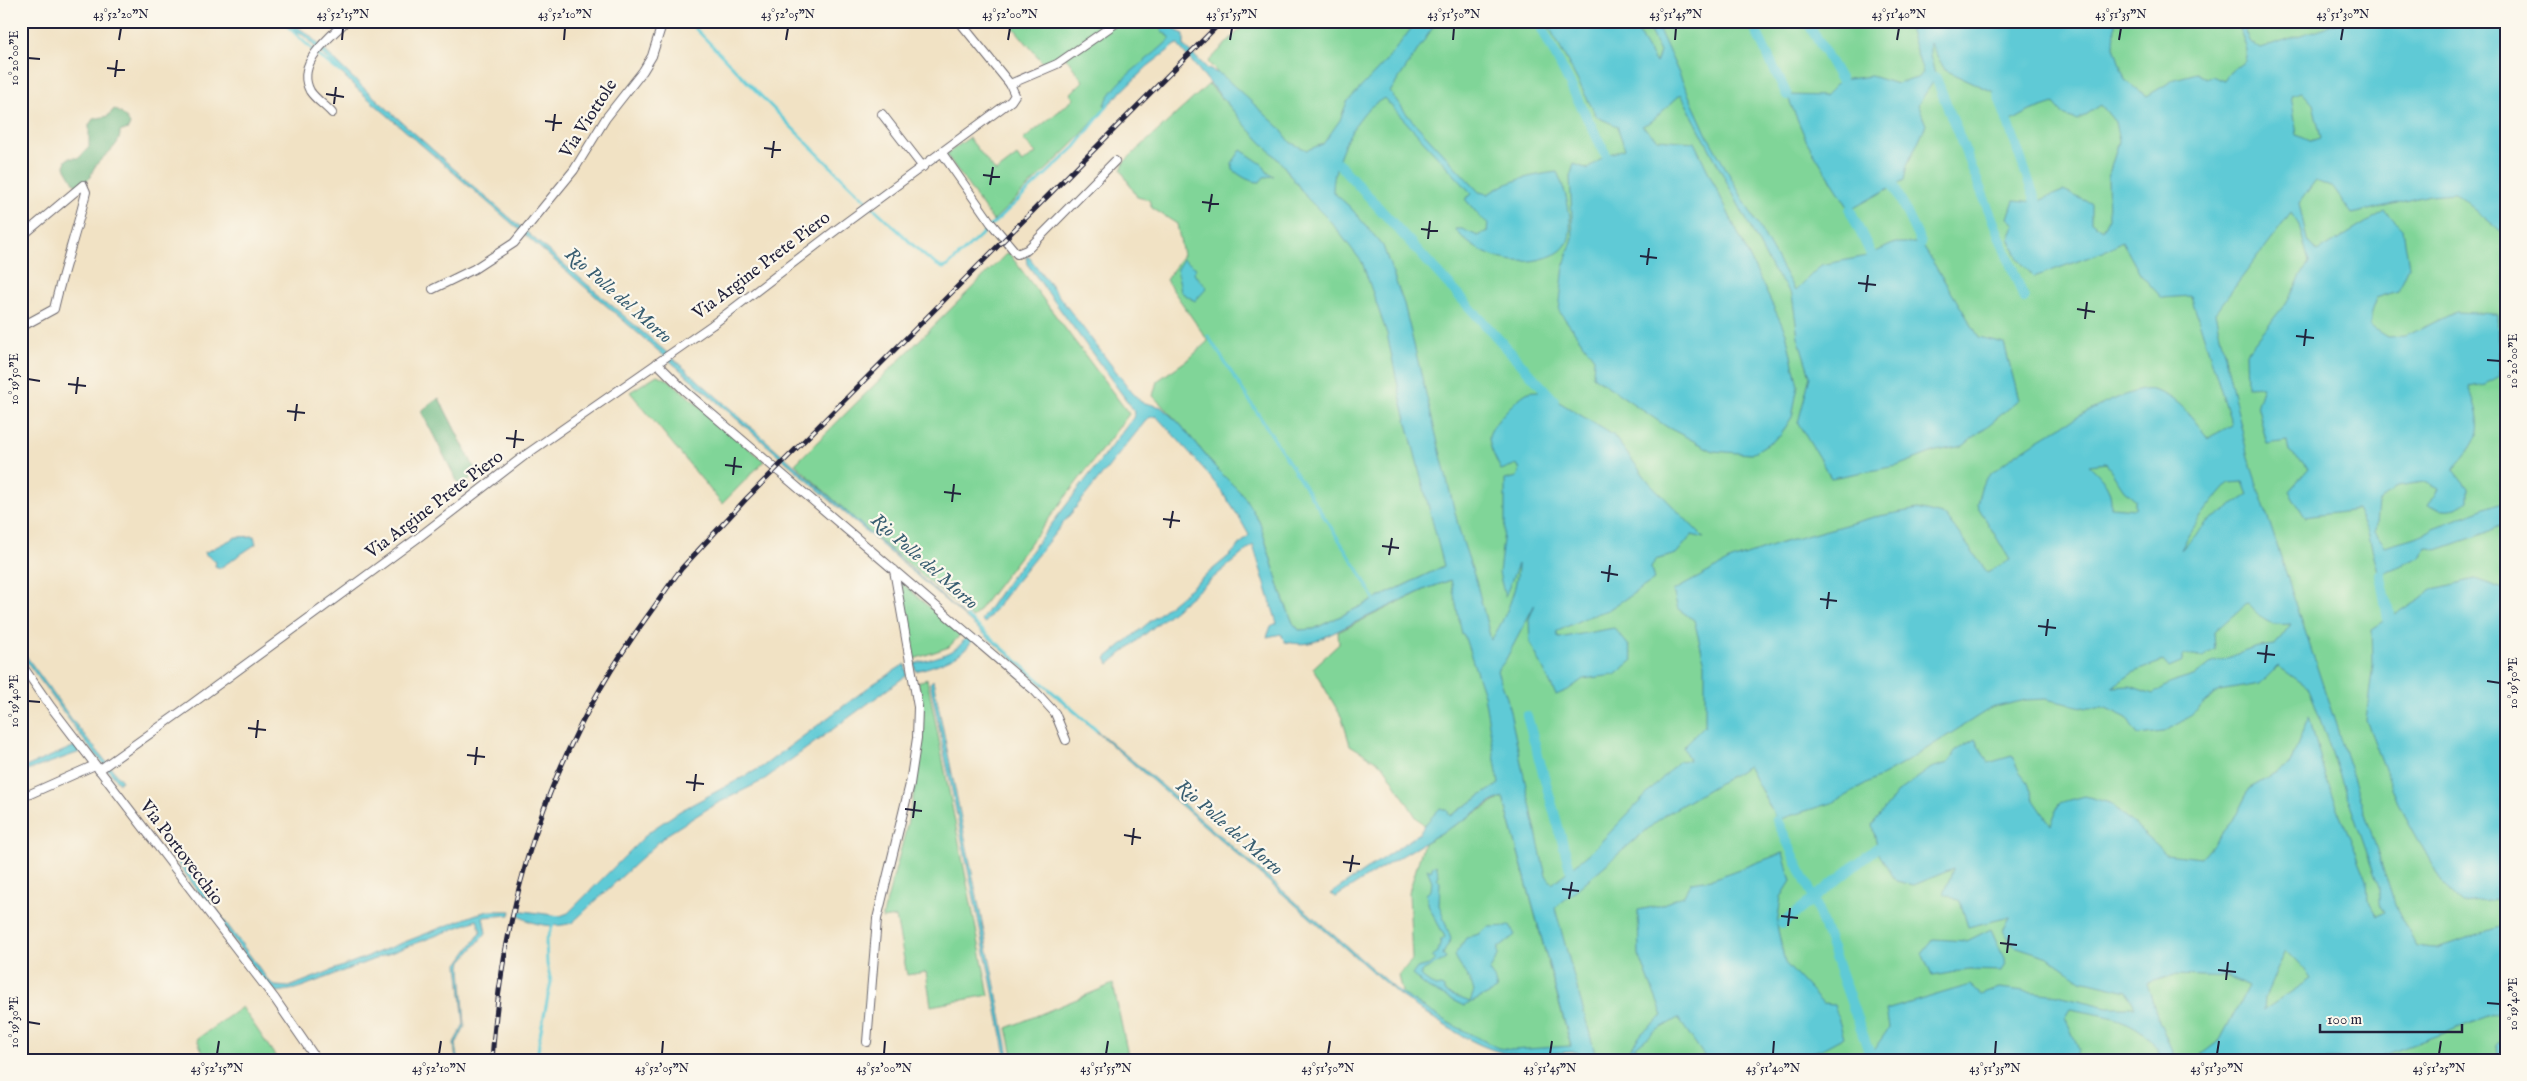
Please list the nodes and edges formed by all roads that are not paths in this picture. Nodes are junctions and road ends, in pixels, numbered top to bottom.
1 (346, 21) edge
2 (663, 21) edge
3 (959, 21) edge
4 (1119, 21) edge
5 (1010, 84) junction
6 (332, 113) dead end
7 (882, 114) dead end
8 (942, 152) junction
9 (1115, 161) dead end
10 (923, 166) junction
11 (21, 238) edge
12 (433, 289) dead end
13 (21, 327) edge
14 (658, 362) junction
15 (894, 570) junction
16 (21, 664) edge
17 (25, 675) edge
18 (1066, 740) dead end
19 (101, 766) junction
20 (21, 798) edge
21 (866, 1042) dead end
22 (317, 1060) edge

1 - 6 street
2 - 12 street, Via Viottole
3 - 5 street
4 - 5 street
5 - 8 street, Via Argine Prete Piero
7 - 10 street
8 - 9 street
8 - 10 street, Via Argine Prete Piero
10 - 14 street, Via Argine Prete Piero
11 - 13 street
14 - 15 street
14 - 19 street, Via Argine Prete Piero
15 - 18 street
15 - 21 street
16 - 17 street, Via Portovecchio
17 - 19 street, Via Portovecchio
19 - 20 street, Via Argine Prete Piero
19 - 22 street, Via Portovecchio

